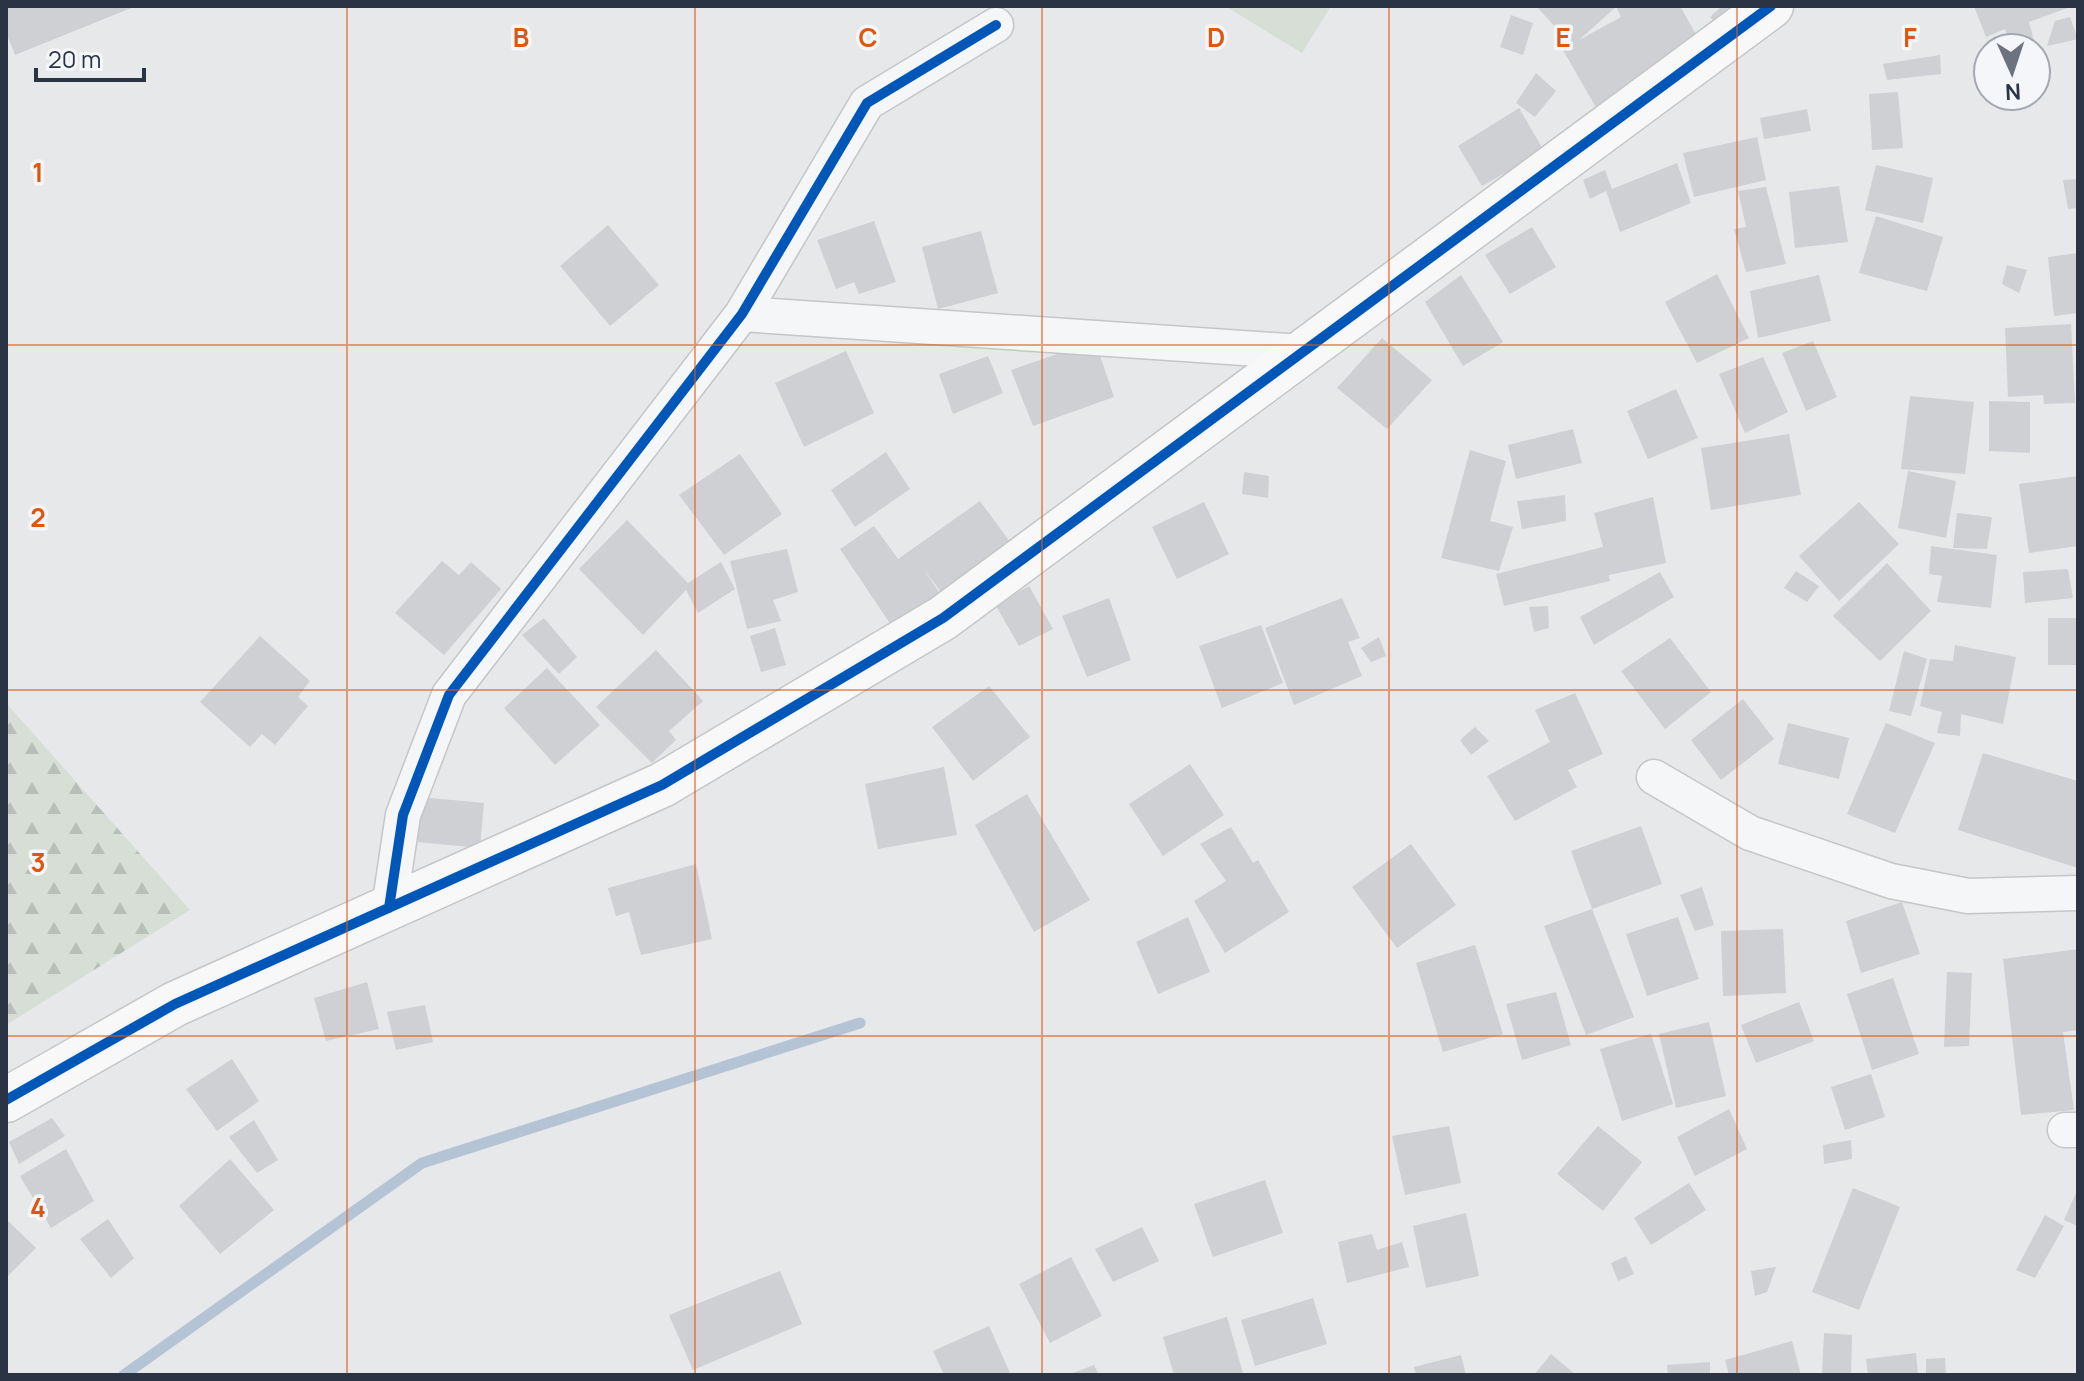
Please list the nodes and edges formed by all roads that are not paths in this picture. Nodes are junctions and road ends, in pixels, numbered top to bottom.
1 (1771, 6) edge
2 (996, 25) dead end
3 (742, 314) junction
4 (1302, 352) junction
5 (1654, 777) dead end
6 (2078, 893) edge
7 (389, 908) junction
8 (6, 1100) edge

1 - 4 street
2 - 3 street
3 - 4 street
3 - 7 street
4 - 7 street
5 - 6 street
7 - 8 street

